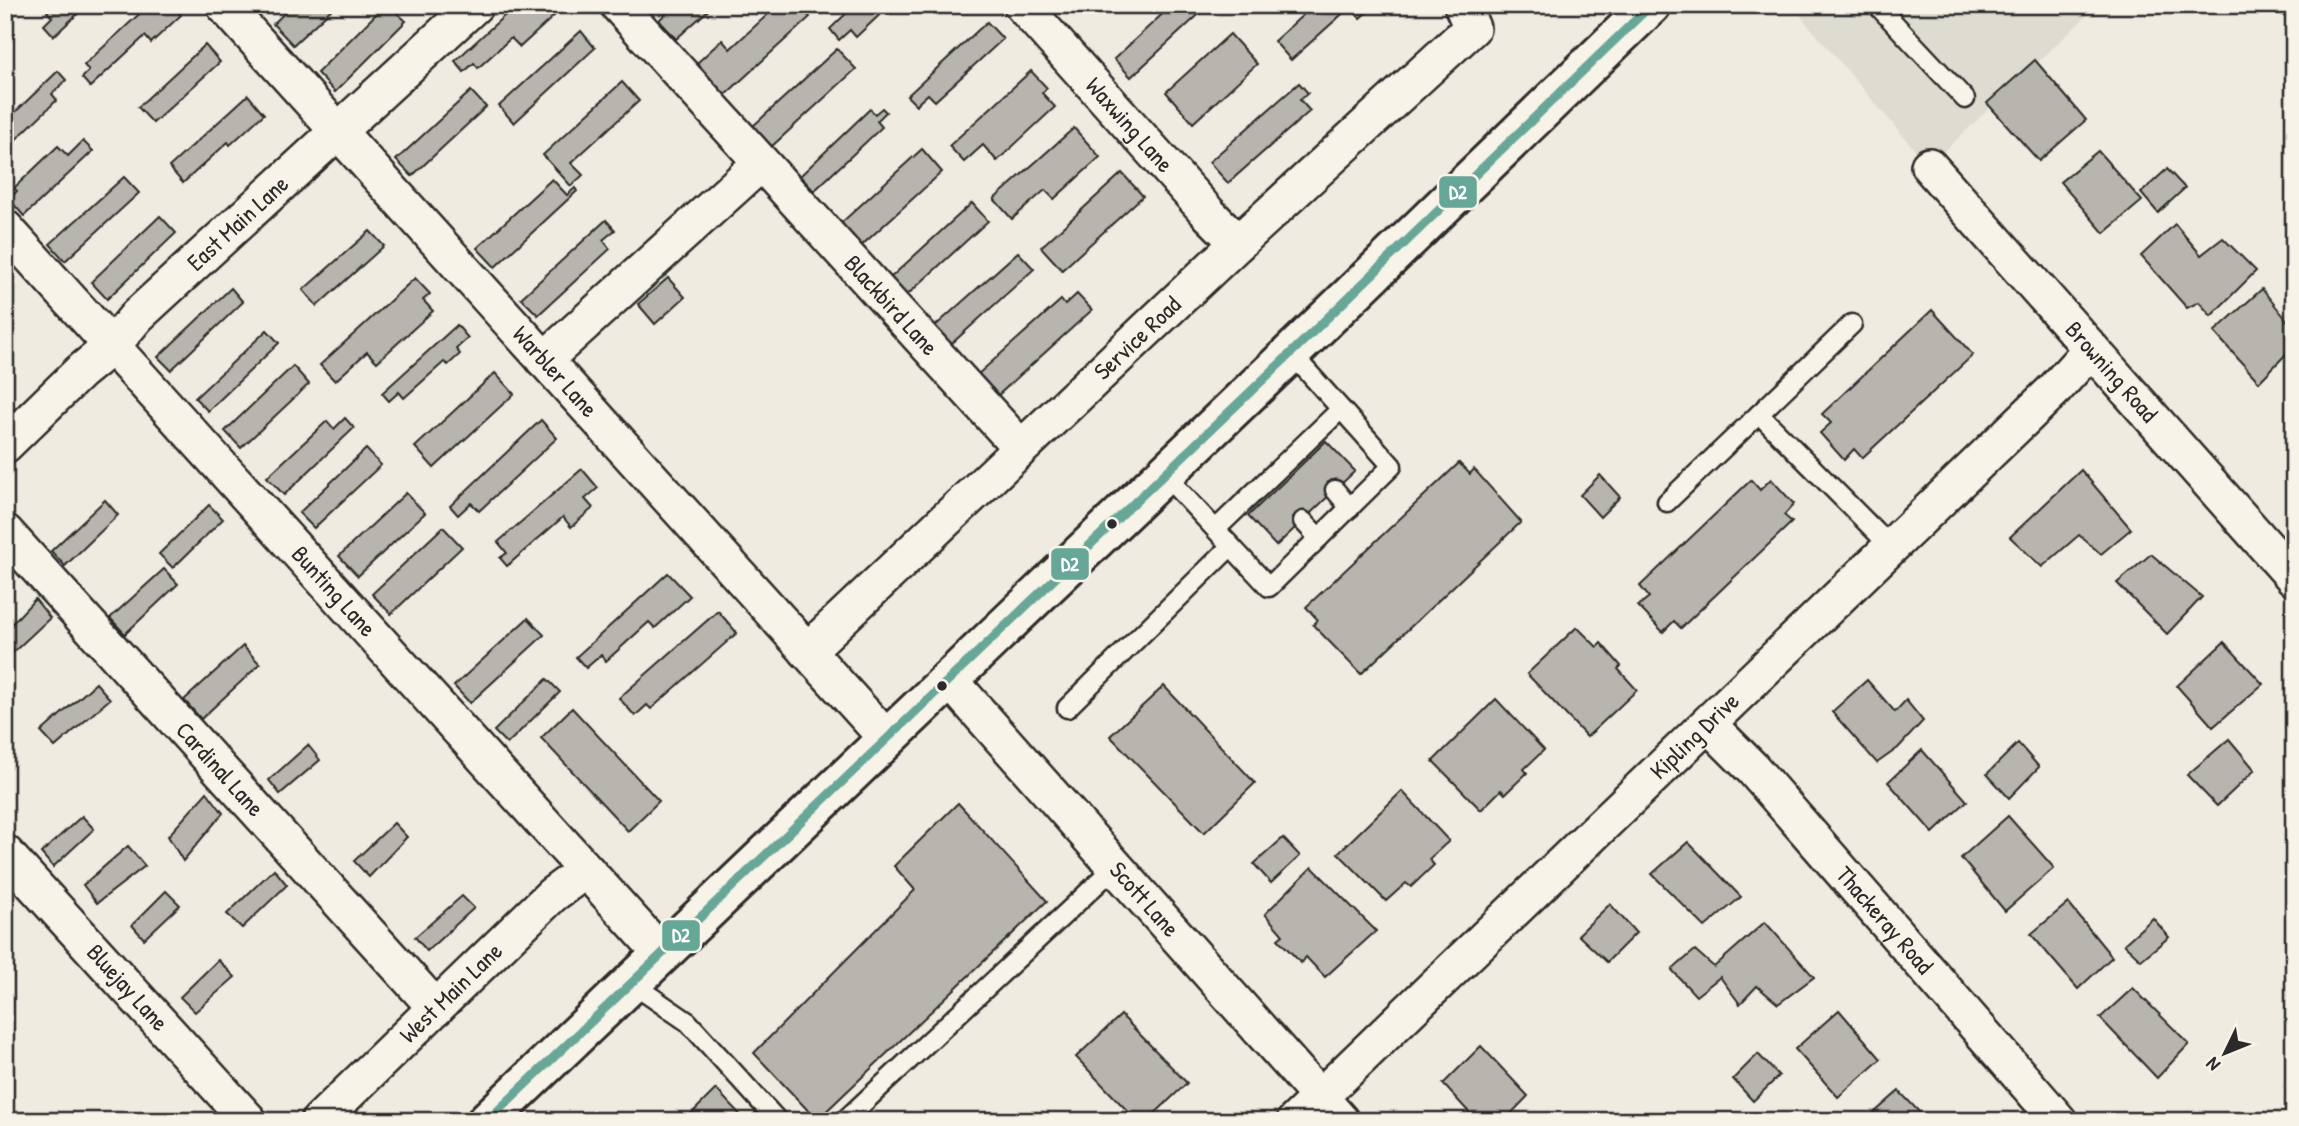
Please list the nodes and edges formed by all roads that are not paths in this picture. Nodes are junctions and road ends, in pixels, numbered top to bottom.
1 (224, 5) edge
2 (475, 5) edge
3 (618, 5) edge
4 (1022, 5) edge
5 (1651, 5) edge
6 (1877, 5) edge
7 (1467, 17) edge
8 (1965, 99) dead end
9 (339, 132) junction
10 (761, 163) junction
11 (1929, 166) dead end
12 (8, 237) edge
13 (1238, 243) junction
14 (1852, 324) dead end
15 (112, 346) junction
16 (2091, 349) junction
17 (1291, 354) junction
18 (544, 360) junction
19 (1341, 409) junction
20 (1759, 414) junction
21 (5, 445) edge
22 (1020, 447) junction
23 (1163, 473) junction
24 (1335, 490) dead end
25 (1667, 502) dead end
26 (1350, 508) junction
27 (1303, 521) dead end
28 (1216, 529) junction
29 (5, 532) edge
30 (1319, 538) junction
31 (1231, 546) junction
32 (1891, 547) junction
33 (2294, 578) edge
34 (807, 651) junction
35 (948, 678) junction
36 (1067, 708) dead end
37 (1708, 724) junction
38 (886, 738) junction
39 (5, 853) edge
40 (1115, 867) junction
41 (586, 870) junction
42 (662, 954) junction
43 (631, 983) junction
44 (436, 1008) junction
45 (1319, 1113) edge
46 (249, 1121) edge
47 (319, 1121) edge
48 (487, 1121) edge
49 (778, 1121) edge
50 (844, 1121) edge
51 (2059, 1121) edge

1 - 9 street, Warbler Lane
2 - 9 street, East Main Lane
3 - 10 street, Blackbird Lane
4 - 13 street, Waxwing Lane
5 - 17 main road
6 - 8 lane
7 - 13 street, Service Road
9 - 15 street, East Main Lane
9 - 18 street, Warbler Lane
10 - 18 street
10 - 22 street, Blackbird Lane
11 - 16 street, Browning Road
12 - 15 street, Bunting Lane
13 - 22 street, Service Road
14 - 20 lane
15 - 21 street, East Main Lane
15 - 41 street, Bunting Lane
16 - 32 street, Kipling Drive
16 - 33 street, Browning Road
17 - 19 lane
17 - 23 main road
18 - 34 street, Warbler Lane
19 - 26 lane
19 - 28 lane
20 - 25 lane
20 - 32 lane
22 - 34 street, Service Road
23 - 28 lane
23 - 35 main road
24 - 26 lane
26 - 30 lane
27 - 30 lane
28 - 31 lane
29 - 44 street, Cardinal Lane
30 - 31 lane
31 - 36 lane
32 - 37 street, Kipling Drive
34 - 38 street, Warbler Lane
35 - 38 main road
35 - 40 street, Scott Lane
37 - 45 street, Kipling Drive
37 - 51 street, Thackeray Road
38 - 42 main road
39 - 46 street, Bluejay Lane
40 - 45 street, Scott Lane
40 - 50 lane
41 - 42 street, Bunting Lane
41 - 44 street, West Main Lane
42 - 43 main road
43 - 48 main road
43 - 49 lane
44 - 47 street, West Main Lane

